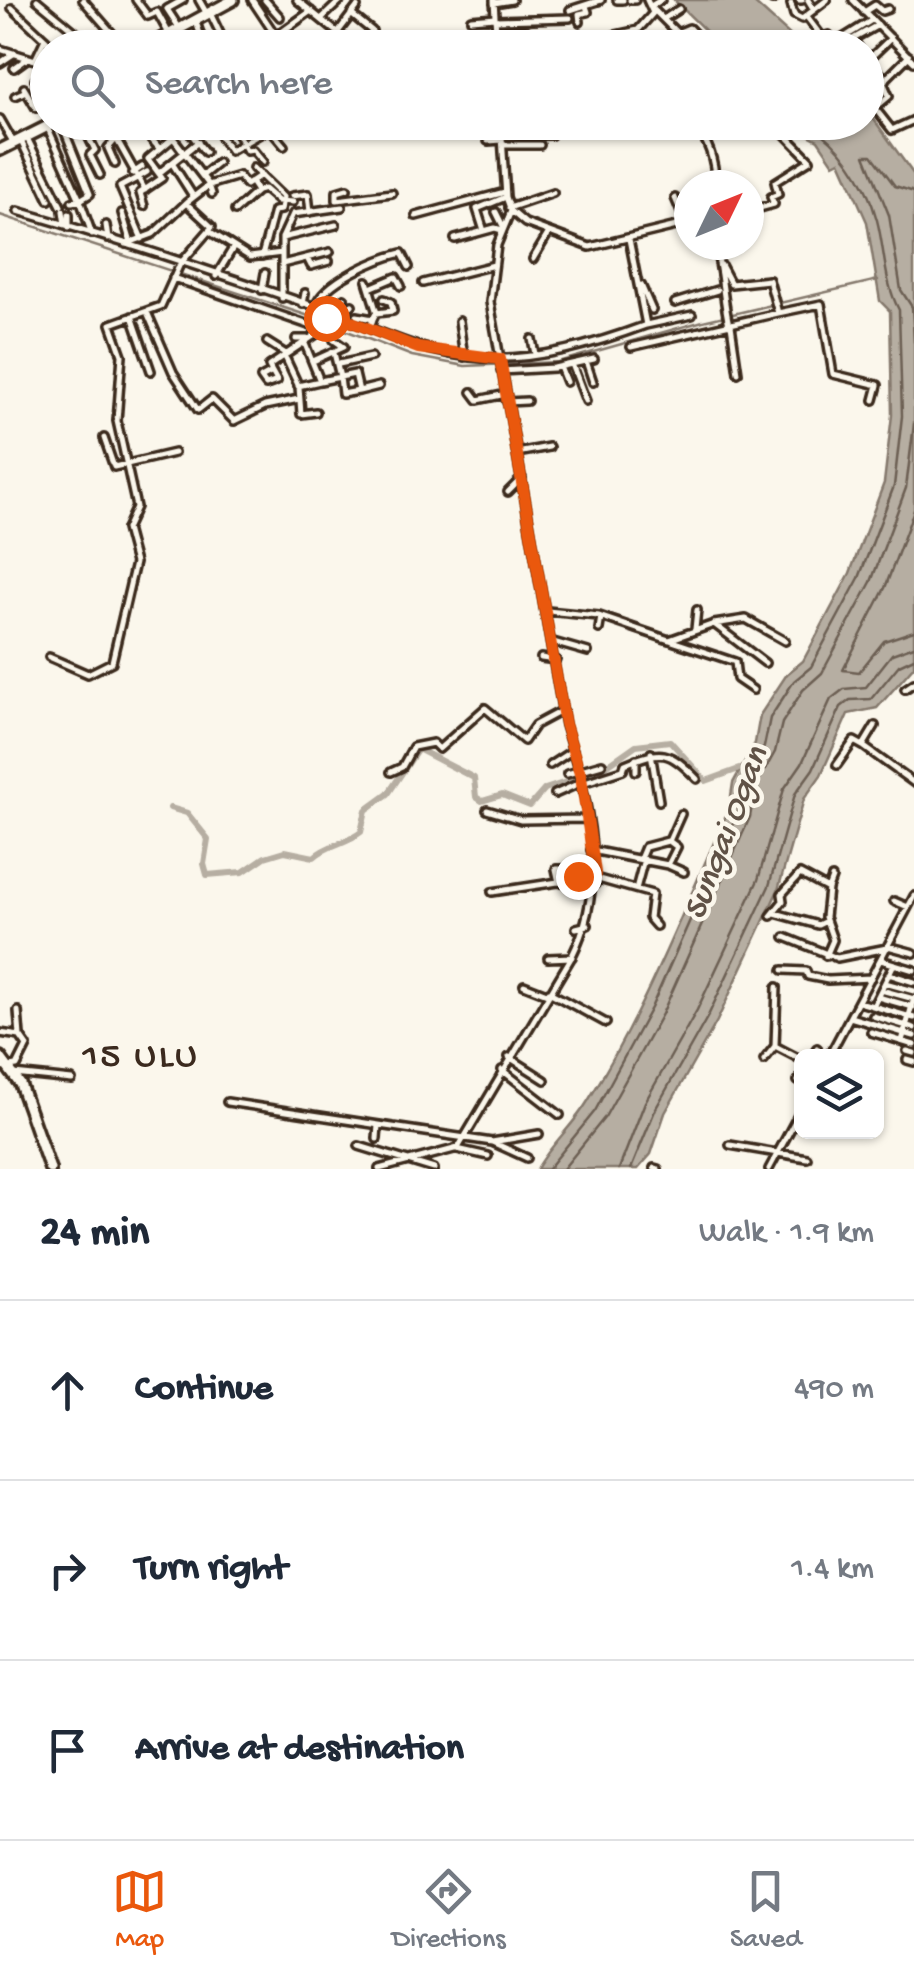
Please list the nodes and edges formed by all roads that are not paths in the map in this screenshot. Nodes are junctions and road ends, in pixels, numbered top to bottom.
1 (37, 0) edge
2 (82, 0) edge
3 (136, 0) edge
4 (183, 0) edge
5 (199, 0) edge
6 (235, 0) edge
7 (252, 0) edge
8 (265, 0) edge
9 (297, 0) edge
10 (342, 0) edge
11 (512, 0) edge
12 (574, 0) edge
13 (601, 0) edge
14 (661, 0) edge
15 (827, 0) edge
16 (852, 0) edge
17 (800, 1) edge
18 (494, 2) edge
19 (650, 5) edge
20 (586, 6) junction
21 (357, 7) dead end
22 (12, 8) dead end
23 (679, 8) dead end
24 (888, 9) dead end
25 (814, 10) junction
26 (311, 11) junction
27 (864, 12) junction
28 (351, 14) junction
29 (209, 15) junction
30 (806, 16) junction
31 (280, 17) dead end
32 (471, 18) dead end
33 (495, 18) junction
34 (570, 18) dead end
35 (665, 18) junction
36 (321, 19) junction
37 (196, 22) junction
38 (580, 22) dead end
39 (875, 22) junction
40 (180, 28) junction
41 (35, 30) edge
42 (73, 30) edge
43 (109, 30) edge
44 (167, 30) edge
45 (174, 30) edge
46 (177, 30) edge
47 (199, 30) edge
48 (217, 30) edge
49 (272, 30) edge
50 (284, 30) edge
51 (336, 30) edge
52 (340, 30) edge
53 (371, 30) edge
54 (496, 30) edge
55 (637, 30) edge
56 (674, 30) edge
57 (817, 30) edge
58 (862, 30) edge
59 (865, 30) edge
60 (882, 30) edge
61 (884, 32) edge
62 (890, 38) junction
63 (884, 44) edge
64 (0, 49) edge
65 (15, 54) junction
66 (30, 58) edge
67 (912, 59) edge
68 (30, 60) edge
69 (0, 63) edge
70 (14, 68) dead end
71 (884, 81) edge
72 (15, 96) dead end
73 (30, 98) edge
74 (884, 118) edge
75 (0, 119) edge
76 (914, 120) edge
77 (30, 134) edge
78 (20, 139) junction
79 (53, 140) edge
80 (70, 140) joint
81 (90, 140) edge
82 (115, 140) joint
83 (152, 140) edge
84 (171, 140) edge
85 (174, 140) edge
86 (222, 140) edge
87 (240, 140) edge
88 (248, 140) edge
89 (279, 140) edge
90 (502, 140) edge
91 (513, 140) edge
92 (706, 140) edge
93 (791, 140) edge
94 (198, 142) joint
95 (242, 145) junction
96 (540, 145) dead end
97 (284, 146) dead end
98 (55, 147) junction
99 (0, 148) edge
100 (160, 149) junction
101 (205, 152) dead end
102 (184, 153) junction
103 (263, 162) dead end
104 (172, 163) junction
105 (218, 163) dead end
106 (115, 164) dead end
107 (253, 168) dead end
108 (144, 169) dead end
109 (715, 170) edge
110 (159, 173) junction
111 (201, 175) junction
112 (261, 175) junction
113 (100, 176) dead end
114 (136, 176) junction
115 (282, 179) dead end
116 (251, 182) junction
117 (185, 183) junction
118 (209, 185) junction
119 (274, 187) junction
120 (346, 189) dead end
121 (145, 190) junction
122 (256, 192) junction
123 (392, 193) dead end
124 (553, 193) dead end
125 (212, 194) dead end
126 (505, 195) junction
127 (193, 196) junction
128 (292, 197) junction
129 (334, 198) junction
130 (49, 200) dead end
131 (76, 201) junction
132 (186, 202) junction
133 (282, 204) junction
134 (144, 206) dead end
135 (764, 207) edge
136 (510, 210) junction
137 (18, 211) dead end
138 (234, 212) dead end
139 (310, 212) junction
140 (496, 212) dead end
141 (122, 213) dead end
142 (292, 214) junction
143 (416, 216) dead end
144 (106, 224) dead end
145 (336, 225) dead end
146 (67, 226) junction
147 (502, 228) junction
148 (674, 228) edge
149 (208, 231) junction
150 (484, 231) junction
151 (92, 234) junction
152 (548, 234) junction
153 (282, 238) junction
154 (142, 239) junction
155 (455, 239) dead end
156 (629, 239) junction
157 (108, 240) junction
158 (127, 244) junction
159 (233, 247) junction
160 (330, 252) dead end
161 (282, 253) junction
162 (262, 256) junction
163 (307, 258) junction
164 (532, 258) dead end
165 (720, 260) edge
166 (329, 261) dead end
167 (179, 265) junction
168 (721, 265) junction
169 (494, 266) junction
170 (409, 267) dead end
171 (282, 268) junction
172 (216, 276) junction
173 (173, 278) junction
174 (423, 283) dead end
175 (641, 285) junction
176 (401, 286) dead end
177 (717, 290) junction
178 (262, 291) junction
179 (303, 294) dead end
180 (282, 298) junction
181 (344, 298) dead end
182 (384, 299) dead end
183 (676, 302) dead end
184 (301, 303) junction
185 (352, 306) dead end
186 (806, 306) junction
187 (315, 307) junction
188 (652, 310) dead end
189 (147, 312) junction
190 (778, 312) junction
191 (327, 315) junction
192 (692, 315) dead end
193 (808, 315) dead end
194 (132, 316) junction
195 (338, 316) junction
196 (357, 316) dead end
197 (375, 316) junction
198 (460, 321) dead end
199 (729, 325) junction
200 (646, 326) junction
201 (321, 328) junction
202 (370, 328) junction
203 (328, 332) dead end
204 (296, 339) dead end
205 (532, 339) dead end
206 (334, 340) dead end
207 (306, 341) junction
208 (268, 342) dead end
209 (631, 347) dead end
210 (535, 354) junction
211 (286, 357) junction
212 (337, 357) junction
213 (371, 357) dead end
214 (464, 357) junction
215 (594, 359) dead end
216 (500, 360) junction
217 (312, 361) junction
218 (586, 361) junction
219 (572, 364) junction
220 (558, 367) junction
221 (501, 370) junction
222 (150, 371) dead end
223 (272, 372) dead end
224 (589, 372) junction
225 (738, 373) dead end
226 (340, 376) junction
227 (573, 378) junction
228 (320, 381) junction
229 (593, 382) dead end
230 (298, 386) junction
231 (379, 386) dead end
232 (360, 391) junction
233 (472, 392) dead end
234 (506, 398) junction
235 (299, 399) junction
236 (256, 400) dead end
237 (874, 400) dead end
238 (527, 401) dead end
239 (586, 401) dead end
240 (263, 408) junction
241 (316, 412) dead end
242 (268, 415) dead end
243 (104, 438) dead end
244 (549, 448) dead end
245 (174, 452) dead end
246 (517, 453) junction
247 (127, 464) junction
248 (522, 478) junction
249 (508, 492) dead end
250 (697, 610) dead end
251 (547, 611) junction
252 (602, 616) junction
253 (714, 624) junction
254 (599, 629) dead end
255 (695, 629) junction
256 (669, 640) junction
257 (553, 642) junction
258 (784, 642) dead end
259 (588, 652) dead end
260 (49, 657) dead end
261 (541, 658) dead end
262 (556, 660) junction
263 (765, 663) dead end
264 (914, 682) edge
265 (905, 689) dead end
266 (752, 690) dead end
267 (563, 710) junction
268 (874, 726) dead end
269 (863, 746) junction
270 (573, 750) junction
271 (651, 754) junction
272 (636, 760) junction
273 (550, 764) dead end
274 (602, 764) dead end
275 (837, 765) dead end
276 (636, 771) dead end
277 (391, 772) dead end
278 (568, 774) dead end
279 (581, 777) junction
280 (697, 779) dead end
281 (914, 783) edge
282 (556, 794) dead end
283 (659, 801) dead end
284 (488, 810) dead end
285 (681, 814) dead end
286 (587, 820) junction
287 (669, 841) junction
288 (591, 850) junction
289 (642, 859) junction
290 (668, 865) junction
291 (580, 872) junction
292 (684, 872) dead end
293 (832, 878) dead end
294 (595, 880) junction
295 (636, 889) junction
296 (828, 889) junction
297 (492, 892) dead end
298 (914, 896) edge
299 (894, 901) dead end
300 (908, 908) junction
301 (826, 921) junction
302 (588, 925) junction
303 (656, 926) dead end
304 (576, 928) dead end
305 (785, 937) dead end
306 (888, 947) junction
307 (914, 953) edge
308 (572, 956) junction
309 (826, 956) junction
310 (548, 958) dead end
311 (881, 960) junction
312 (894, 964) junction
313 (783, 970) dead end
314 (914, 970) edge
315 (889, 974) junction
316 (871, 978) junction
317 (914, 982) edge
318 (524, 985) dead end
319 (776, 987) dead end
320 (881, 990) junction
321 (548, 993) junction
322 (914, 1000) edge
323 (859, 1002) junction
324 (873, 1006) junction
325 (18, 1011) dead end
326 (873, 1016) dead end
327 (911, 1017) edge
328 (850, 1018) junction
329 (606, 1023) dead end
330 (910, 1031) edge
331 (871, 1032) dead end
332 (0, 1033) edge
333 (20, 1036) junction
334 (902, 1041) junction
335 (914, 1045) edge
336 (775, 1046) junction
337 (833, 1049) edge
338 (794, 1056) edge
339 (0, 1057) edge
340 (509, 1058) junction
341 (764, 1060) dead end
342 (502, 1070) junction
343 (8, 1071) edge
344 (72, 1080) dead end
345 (545, 1080) dead end
346 (227, 1102) dead end
347 (560, 1116) dead end
348 (794, 1123) edge
349 (378, 1126) junction
350 (538, 1134) dead end
351 (377, 1137) dead end
352 (492, 1142) junction
353 (460, 1144) junction
354 (730, 1145) dead end
355 (358, 1146) dead end
356 (778, 1153) junction
357 (488, 1156) dead end
358 (527, 1158) dead end
359 (807, 1158) dead end
360 (412, 1164) edge
361 (50, 1169) edge
362 (379, 1169) edge
363 (434, 1169) edge
364 (769, 1169) edge

1 - 42 street
2 - 43 street
3 - 44 street
4 - 40 street
5 - 29 street
6 - 29 highway
7 - 49 street
8 - 31 street
9 - 26 street
10 - 36 street
11 - 18 street
12 - 20 street
13 - 20 street
14 - 19 street
15 - 25 street
16 - 27 street
17 - 25 street
17 - 30 street
18 - 33 street
19 - 35 street
19 - 55 street
20 - 38 street
21 - 28 street
22 - 41 street
23 - 35 street
24 - 27 street
25 - 30 street
26 - 36 street
26 - 50 street
27 - 39 street
28 - 52 street
28 - 53 street
29 - 37 highway
29 - 40 highway
29 - 48 street
30 - 57 street
32 - 33 street
33 - 34 street
33 - 54 street
35 - 56 street
36 - 51 street
37 - 40 highway
37 - 47 street
39 - 58 street
39 - 59 street
39 - 60 street
40 - 45 highway
40 - 46 highway
61 - 62 street
62 - 63 street
62 - 67 street
64 - 65 street
65 - 66 street
65 - 69 street
67 - 71 street
68 - 70 street
72 - 73 street
74 - 76 street
75 - 78 street
77 - 78 highway
78 - 99 highway
78 - 130 street
78 - 146 street
79 - 98 street
80 - 98 street
80 - 131 street
81 - 113 street
82 - 106 street
82 - 114 street
83 - 100 street
84 - 100 street
85 - 102 street
86 - 95 street
87 - 95 street
88 - 95 street
89 - 97 street
90 - 126 street
91 - 96 street
92 - 109 street
93 - 135 street
94 - 101 street
94 - 102 street
95 - 103 street
98 - 131 street
100 - 110 street
102 - 104 street
102 - 111 street
104 - 110 street
104 - 117 street
105 - 111 street
107 - 112 street
108 - 114 street
110 - 121 street
111 - 117 street
111 - 118 street
112 - 116 street
112 - 119 street
114 - 121 street
114 - 154 street
115 - 119 street
116 - 118 street
116 - 122 street
117 - 127 street
118 - 125 street
118 - 127 street
119 - 133 street
120 - 129 street
121 - 134 street
122 - 133 street
122 - 138 street
123 - 129 street
124 - 136 street
126 - 136 street
126 - 143 street
126 - 150 street
127 - 132 street
128 - 133 street
128 - 139 street
128 - 142 street
129 - 139 street
131 - 151 street
132 - 149 street
132 - 154 street
133 - 162 street
136 - 147 street
136 - 152 street
137 - 146 street
139 - 142 street
140 - 147 street
141 - 158 street
142 - 153 street
144 - 157 street
145 - 153 street
146 - 151 street
147 - 150 street
147 - 169 street
148 - 156 street
149 - 159 street
149 - 167 street
150 - 155 street
151 - 157 street
152 - 156 street
152 - 164 street
153 - 161 street
154 - 158 street
156 - 175 street
157 - 158 street
158 - 167 street
159 - 162 street
159 - 172 street
160 - 163 street
161 - 162 street
161 - 171 street
163 - 166 street
163 - 171 street
165 - 168 street
167 - 172 street
167 - 173 street
168 - 177 street
168 - 190 street
169 - 174 street
169 - 216 street
170 - 187 street
171 - 178 street
171 - 180 street
172 - 178 street
173 - 189 street
173 - 201 street
175 - 188 street
175 - 200 street
176 - 197 street
177 - 183 street
177 - 199 street
178 - 180 street
179 - 184 street
180 - 184 street
181 - 191 street
182 - 197 street
184 - 187 street
185 - 195 street
186 - 190 street
186 - 193 street
186 - 237 street
187 - 191 street
189 - 194 street
189 - 240 street
190 - 199 street
191 - 195 street
191 - 201 street
192 - 200 street
194 - 222 street
194 - 247 street
195 - 202 street
196 - 197 street
197 - 202 street
198 - 214 street
199 - 209 street
199 - 225 street
200 - 210 street
201 - 203 street
201 - 207 street
202 - 214 street
204 - 207 street
205 - 210 street
206 - 212 street
207 - 211 street
207 - 217 street
208 - 211 street
210 - 216 street
211 - 223 street
211 - 230 street
212 - 213 street
212 - 217 street
212 - 226 street
214 - 216 street
215 - 218 street
216 - 221 street
217 - 228 street
218 - 219 street
218 - 224 street
219 - 220 street
219 - 227 street
220 - 221 street
220 - 227 street
221 - 234 street
224 - 227 street
224 - 229 street
226 - 228 street
226 - 232 street
226 - 232 street
227 - 239 street
228 - 230 street
230 - 235 street
231 - 232 street
233 - 234 street
234 - 238 street
234 - 246 street
235 - 240 street
235 - 241 street
236 - 240 street
240 - 242 street
243 - 247 street
244 - 246 street
245 - 247 street
246 - 248 street
247 - 260 street
248 - 249 street
248 - 251 street
250 - 255 street
251 - 252 street
251 - 257 street
252 - 254 street
252 - 256 street
253 - 255 street
253 - 258 street
253 - 263 street
255 - 256 street
256 - 266 street
257 - 259 street
257 - 262 street
261 - 262 street
262 - 267 street
264 - 265 street
267 - 270 street
267 - 277 street
268 - 269 street
269 - 275 street
269 - 281 street
270 - 273 street
270 - 279 street
271 - 272 street
271 - 280 street
271 - 283 street
272 - 276 street
272 - 279 street
274 - 279 street
278 - 279 street
279 - 282 street
279 - 286 street
284 - 286 street
285 - 287 street
286 - 288 street
287 - 289 street
287 - 290 street
288 - 289 street
288 - 294 street
289 - 290 street
289 - 295 street
290 - 292 street
291 - 291 street
291 - 294 street
293 - 296 street
294 - 295 street
294 - 297 street
294 - 302 street
295 - 303 street
296 - 301 street
296 - 301 street
298 - 300 street
299 - 300 street
300 - 306 street
301 - 309 street
302 - 304 street
302 - 308 street
305 - 309 street
306 - 307 street
306 - 309 street
306 - 311 street
308 - 310 street
308 - 321 street
311 - 312 street
311 - 316 street
312 - 314 street
312 - 315 street
313 - 316 street
315 - 317 street
315 - 320 street
316 - 323 street
318 - 321 street
319 - 336 street
320 - 322 street
320 - 322 street
320 - 324 street
321 - 329 street
321 - 340 street
322 - 327 street
323 - 324 street
323 - 328 street
324 - 327 street
325 - 333 street
326 - 330 street
327 - 330 street
328 - 330 street
328 - 337 street
330 - 334 street
331 - 334 street
332 - 333 street
333 - 343 street
334 - 335 street
336 - 338 street
336 - 341 street
339 - 343 highway
340 - 342 street
340 - 345 street
342 - 347 street
342 - 353 street
343 - 344 street
343 - 361 highway
346 - 349 street
348 - 356 street
349 - 351 street
349 - 353 street
350 - 352 street
352 - 353 street
352 - 358 street
353 - 357 street
353 - 360 street
354 - 356 street
355 - 360 street
356 - 359 street
356 - 364 street
360 - 362 street
360 - 363 street

